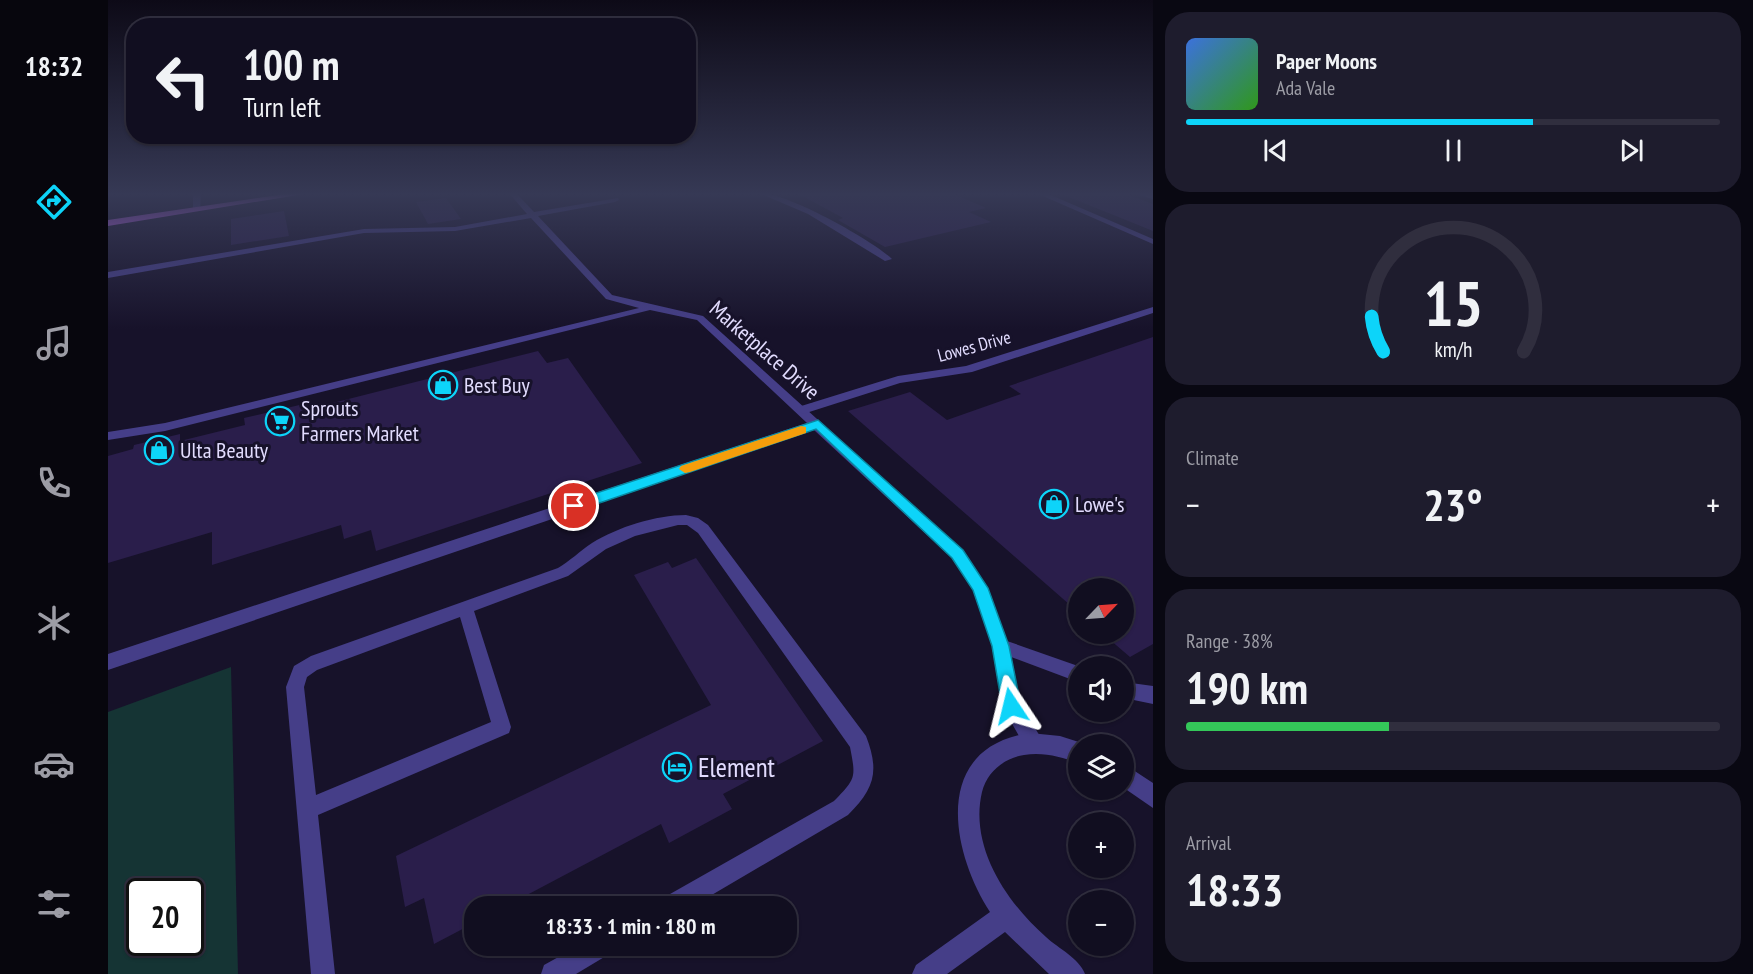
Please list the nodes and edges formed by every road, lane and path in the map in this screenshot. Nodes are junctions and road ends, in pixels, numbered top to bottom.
1 (318, 238) edge
2 (554, 238) edge
3 (854, 238) edge
4 (888, 259) dead end
5 (108, 275) edge
6 (654, 307) junction
7 (1153, 310) edge
8 (803, 410) junction
9 (818, 424) junction
10 (108, 436) edge
11 (465, 608) junction
12 (1000, 646) junction
13 (108, 662) edge
14 (1068, 670) edge
15 (1134, 692) edge
16 (1153, 695) edge
17 (1034, 743) junction
18 (1068, 750) edge
19 (1134, 783) edge
20 (1153, 797) edge
21 (307, 809) junction
22 (688, 896) edge
23 (1007, 915) junction
24 (584, 956) edge
25 (323, 974) edge
26 (553, 974) edge
27 (925, 974) edge
28 (1072, 974) edge

1 - 5 lane
2 - 6 lane, Marketplace Drive
3 - 4 lane
6 - 8 lane, Marketplace Drive
6 - 10 lane
7 - 8 street, Lowes Drive
8 - 9 lane, Marketplace Drive
9 - 12 lane, Marketplace Drive
9 - 13 lane
11 - 21 lane
11 - 21 lane
11 - 22 lane
12 - 14 lane
12 - 17 lane, Marketplace Drive
15 - 16 lane
17 - 18 street
17 - 23 street
19 - 20 street
21 - 25 lane
23 - 27 street
23 - 28 street
24 - 26 lane

